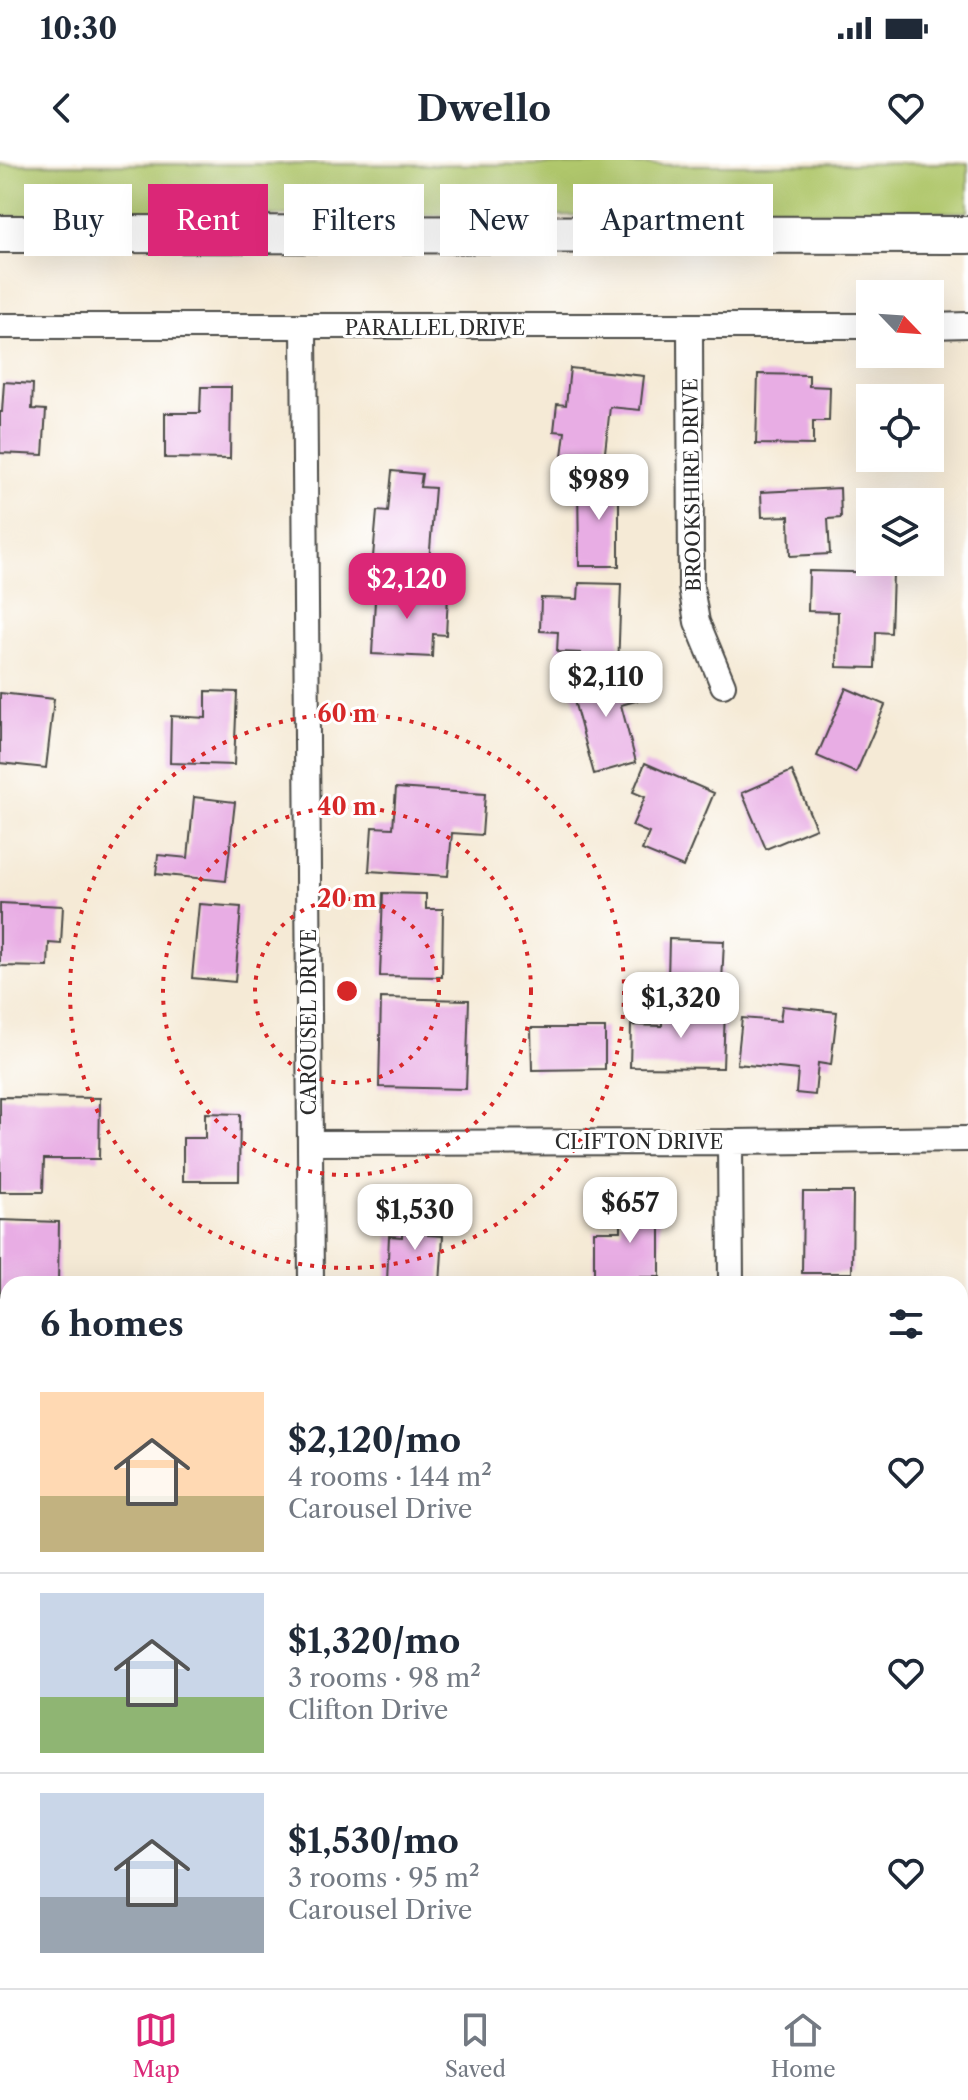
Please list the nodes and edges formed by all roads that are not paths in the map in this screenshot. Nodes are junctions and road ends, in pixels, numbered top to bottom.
1 (0, 234) edge
2 (968, 235) edge
3 (968, 325) edge
4 (0, 326) edge
5 (856, 326) edge
6 (944, 326) edge
7 (690, 327) junction
8 (304, 328) junction
9 (723, 685) dead end
10 (968, 1139) edge
11 (730, 1142) junction
12 (310, 1143) junction
13 (311, 1276) edge
14 (731, 1276) edge

1 - 2 main road
3 - 6 street
4 - 8 street, PARALLEL DRIVE
5 - 7 street, PARALLEL DRIVE
7 - 8 street, PARALLEL DRIVE
7 - 9 street, BROOKSHIRE DRIVE
8 - 12 street, CAROUSEL DRIVE
10 - 11 street, CLIFTON DRIVE
11 - 12 street, CLIFTON DRIVE
11 - 14 street
12 - 13 street, CAROUSEL DRIVE

